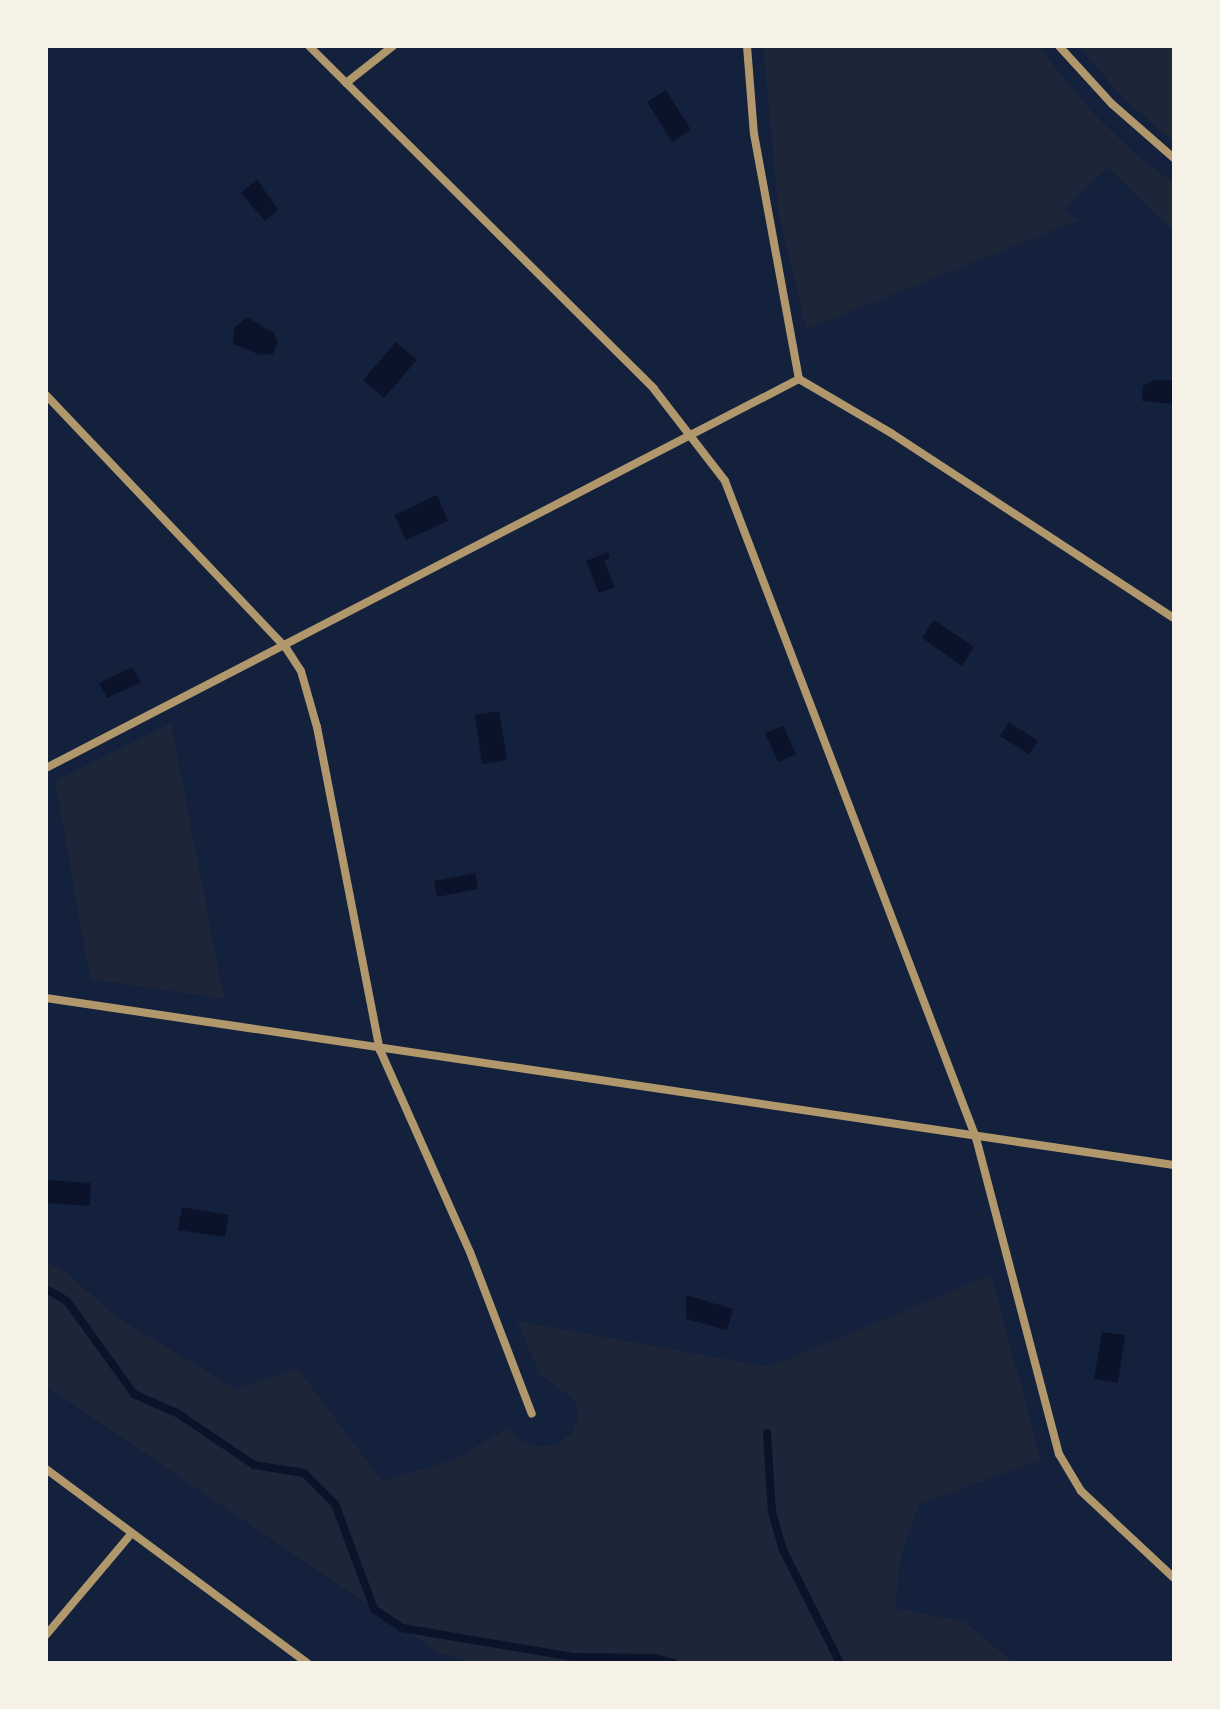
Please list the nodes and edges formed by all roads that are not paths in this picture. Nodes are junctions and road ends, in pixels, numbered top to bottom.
1 (309, 46) edge
2 (393, 46) edge
3 (747, 46) edge
4 (1059, 46) edge
5 (346, 83) junction
6 (1174, 158) edge
7 (799, 379) junction
8 (46, 395) edge
9 (692, 437) junction
10 (1174, 618) edge
11 (286, 648) junction
12 (46, 768) edge
13 (46, 998) edge
14 (380, 1050) junction
15 (976, 1138) junction
16 (1174, 1165) edge
17 (532, 1414) dead end
18 (46, 1469) edge
19 (132, 1533) junction
20 (1174, 1578) edge
21 (46, 1635) edge
22 (307, 1663) edge

1 - 5 street
2 - 5 street
3 - 7 street
4 - 6 street
5 - 9 street
7 - 9 street
7 - 10 street
8 - 11 street
9 - 11 street
9 - 15 street
11 - 12 street
11 - 14 street
13 - 14 street
14 - 15 street
14 - 17 street
15 - 16 street
15 - 20 street
18 - 19 street
19 - 21 street
19 - 22 street

